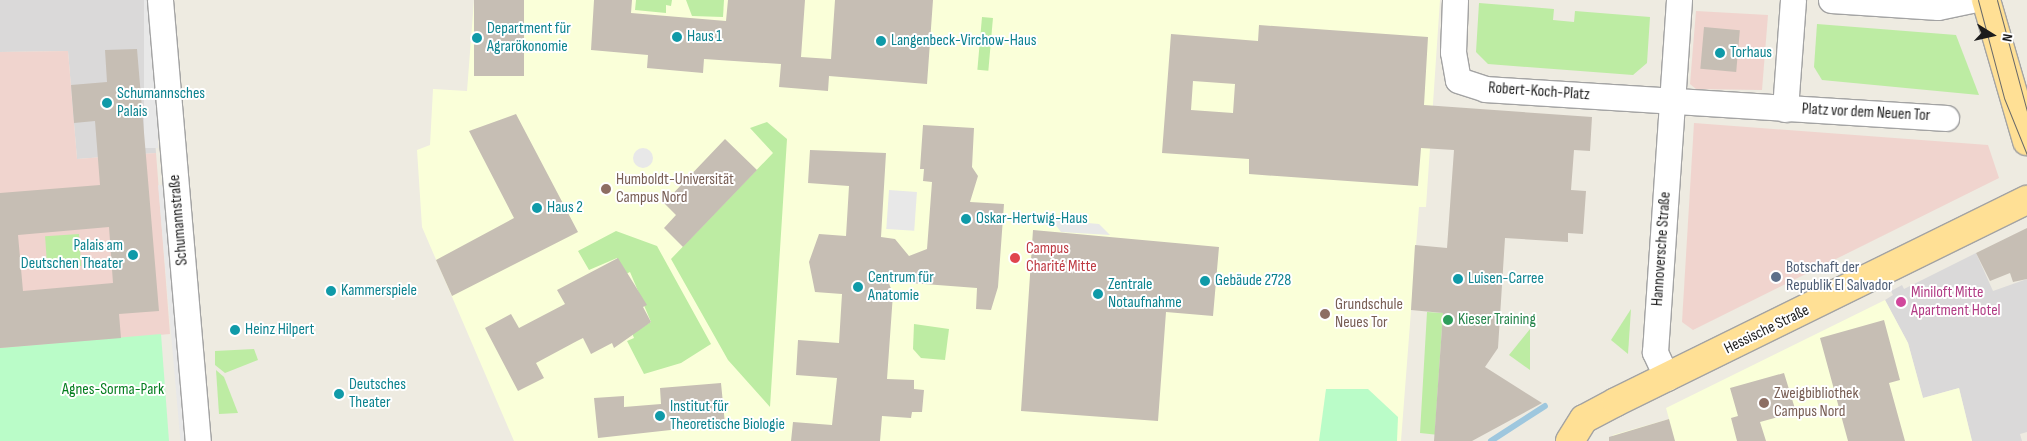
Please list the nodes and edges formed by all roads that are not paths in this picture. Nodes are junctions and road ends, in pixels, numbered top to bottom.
1 (160, 0) edge
2 (1455, 0) edge
3 (1679, 0) edge
4 (1793, 0) edge
5 (1831, 0) edge
6 (1971, 0) edge
7 (1986, 0) edge
8 (1672, 102) junction
9 (1785, 109) junction
10 (1946, 118) dead end
11 (2027, 141) edge
12 (2027, 200) edge
13 (1667, 378) junction
14 (198, 441) edge
15 (1570, 441) edge

1 - 14 street, Schumannstraße
2 - 8 street, Robert-Koch-Platz
3 - 8 street, Hannoversche Straße
4 - 9 street, Platz vor dem Neuen Tor
5 - 6 street
7 - 11 main road
8 - 9 street, Platz vor dem Neuen Tor
8 - 13 street, Hannoversche Straße
9 - 10 street, Platz vor dem Neuen Tor
12 - 13 main road, Hessische Straße
13 - 15 main road

